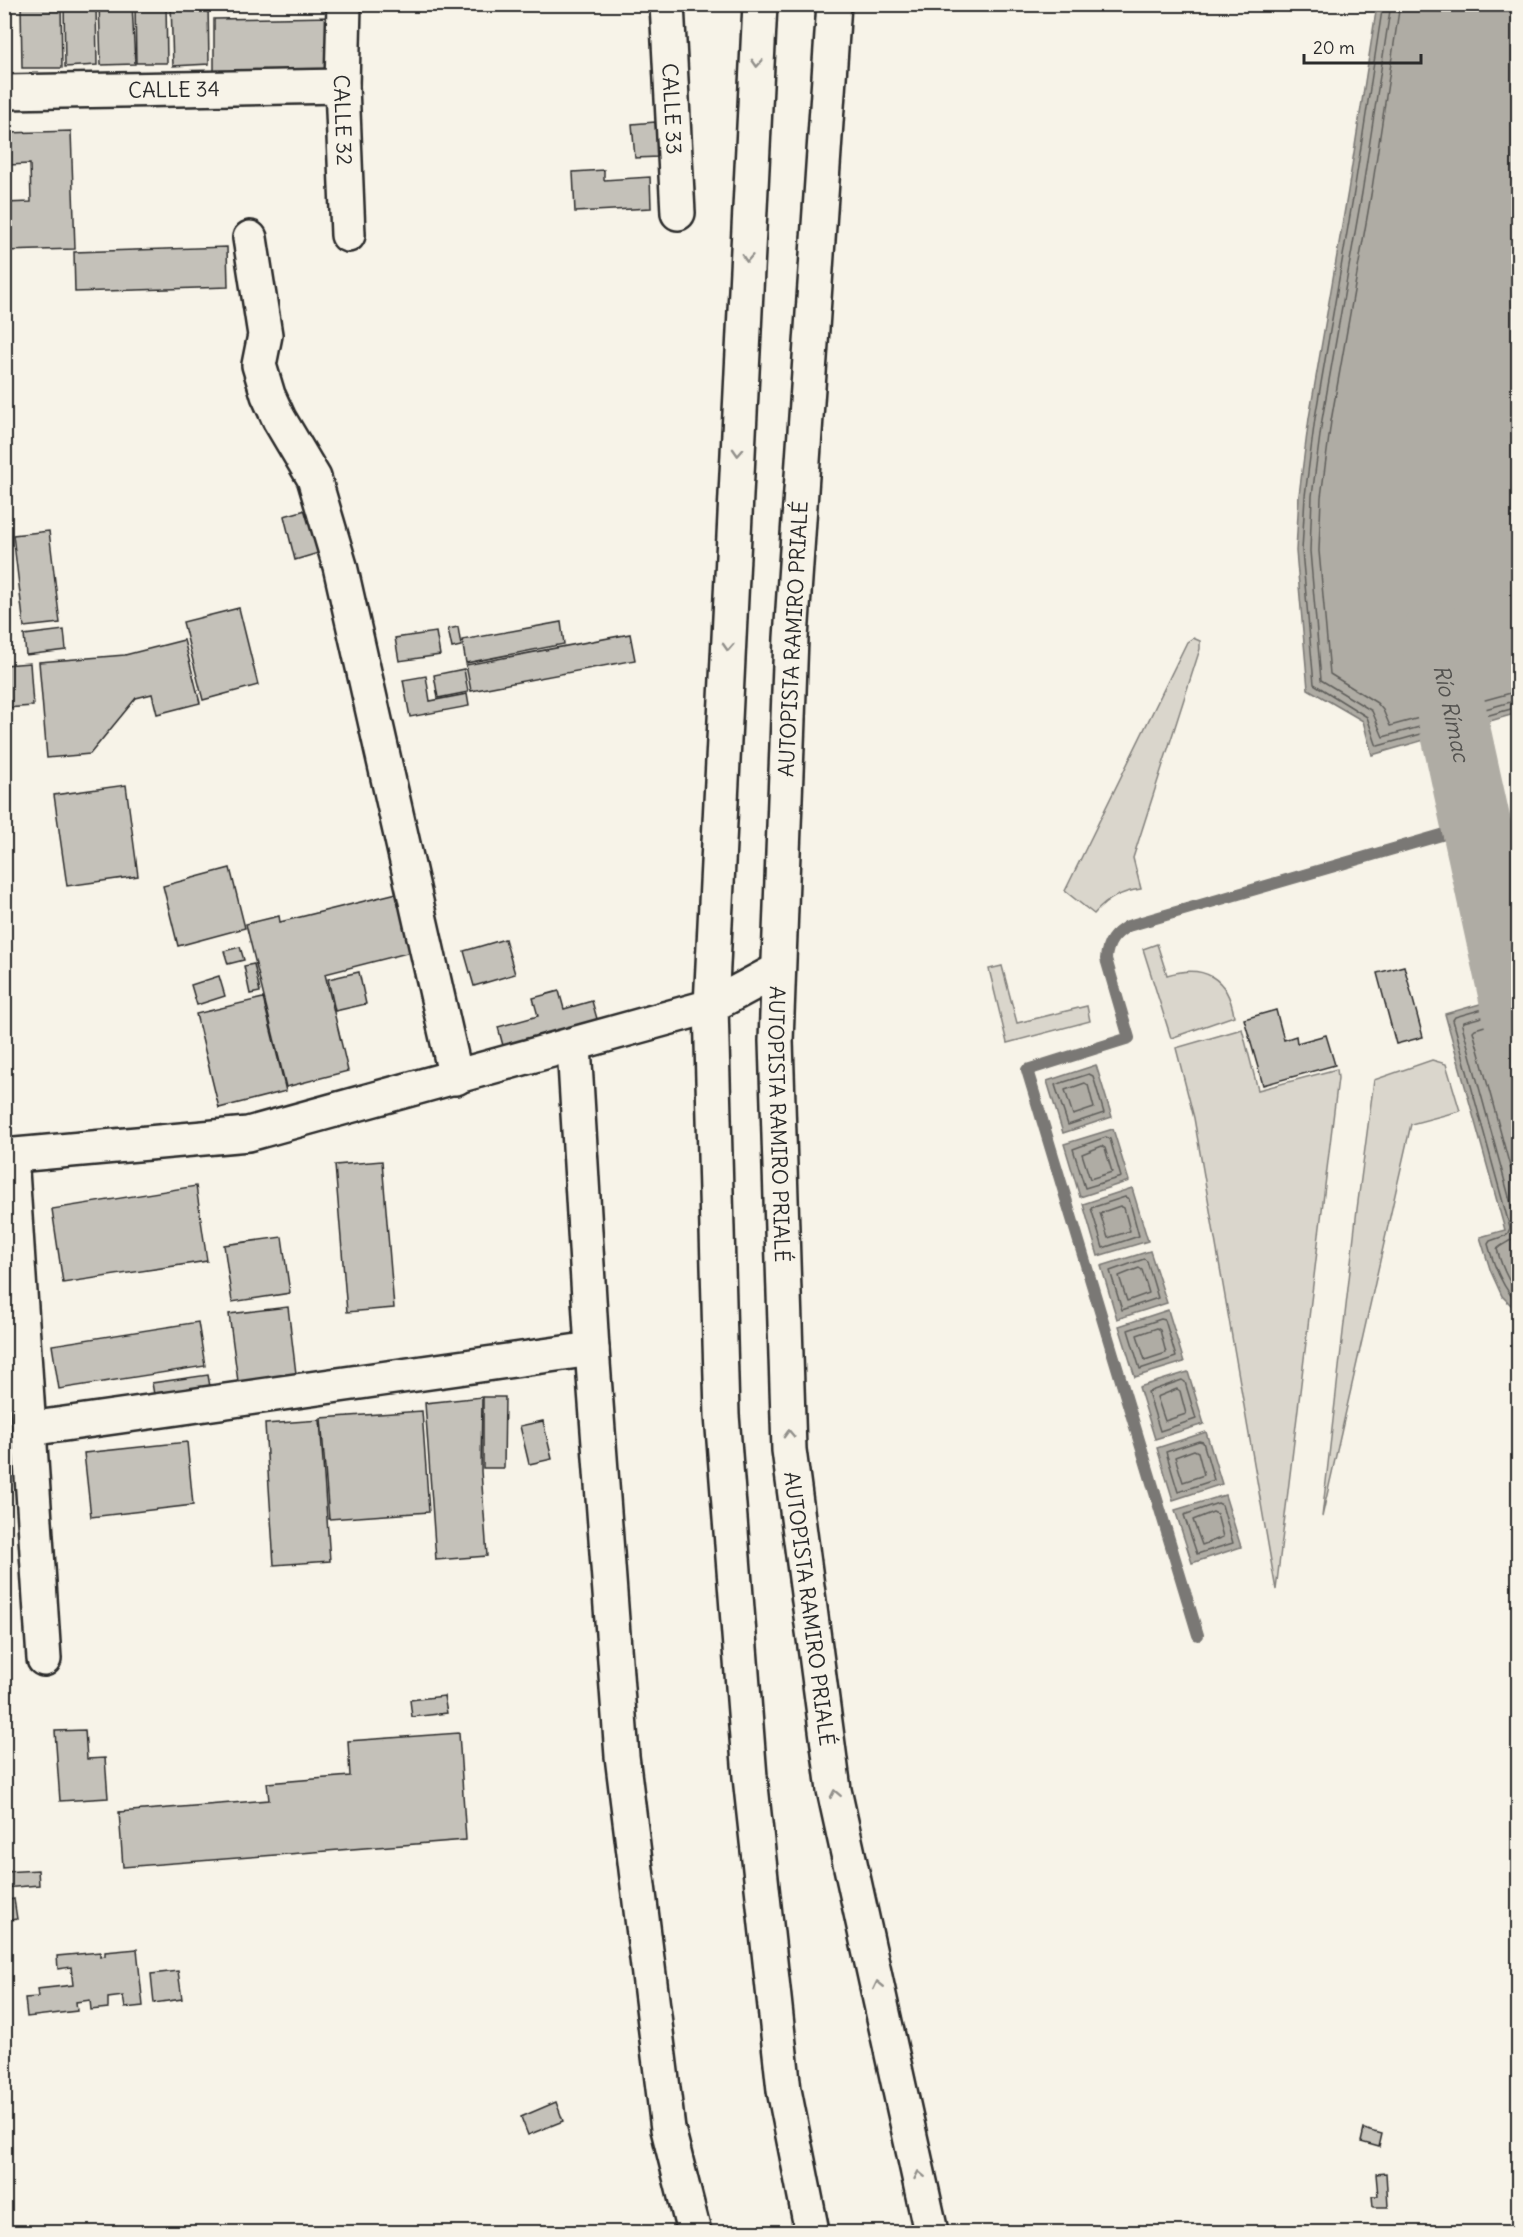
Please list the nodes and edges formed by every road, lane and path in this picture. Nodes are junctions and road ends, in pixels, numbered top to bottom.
1 (344, 4) edge
2 (667, 4) edge
3 (759, 4) edge
4 (834, 4) edge
5 (342, 86) junction
6 (4, 92) edge
7 (678, 213) dead end
8 (348, 235) dead end
9 (250, 238) dead end
10 (778, 970) junction
11 (711, 1006) junction
12 (574, 1046) junction
13 (456, 1078) junction
14 (8, 1155) edge
15 (592, 1349) junction
16 (29, 1429) junction
17 (44, 1659) dead end
18 (694, 2232) edge
19 (812, 2232) edge
20 (931, 2232) edge

1 - 5 main road, CALLE 32
2 - 7 main road, CALLE 33
3 -> 11 main road
4 - 10 main road, AUTOPISTA RAMIRO PRIALÉ
5 - 6 main road, CALLE 34
5 - 8 main road, CALLE 32
9 - 13 main road
10 - 11 main road
20 -> 10 main road, AUTOPISTA RAMIRO PRIALÉ
11 - 12 main road
11 - 19 main road
12 - 13 main road
12 - 15 main road
13 - 14 main road
14 - 16 main road
15 - 16 main road
15 - 18 main road
16 - 17 main road

